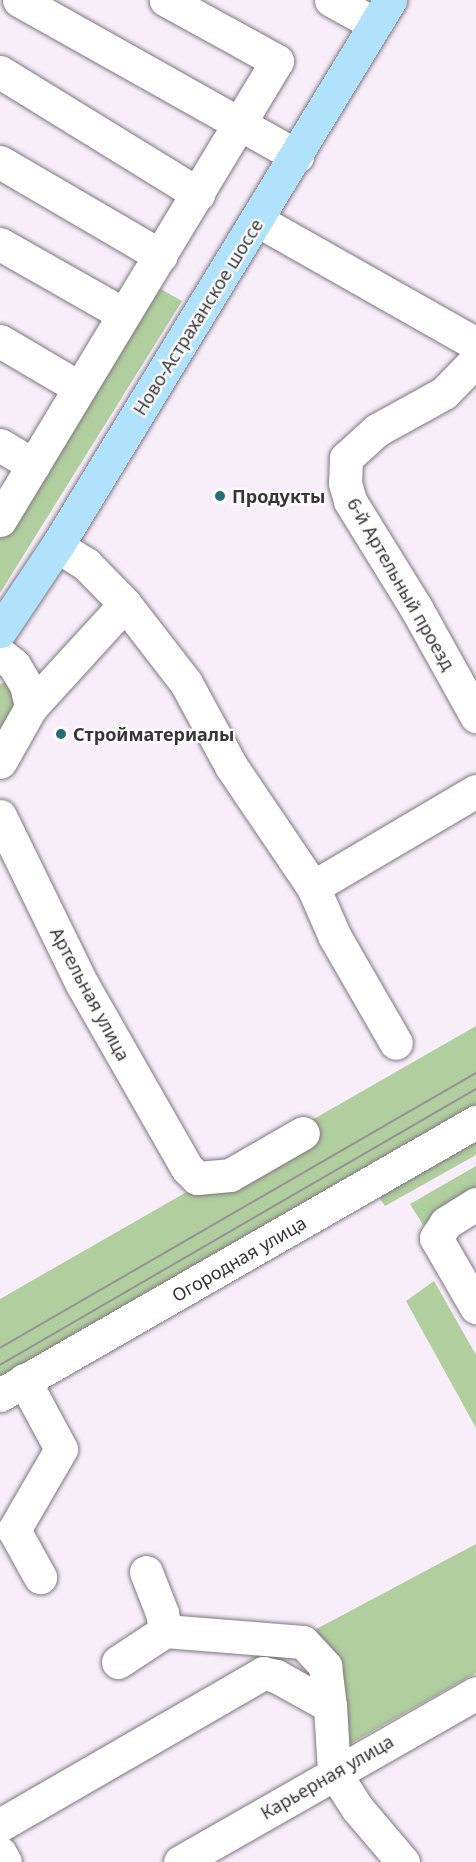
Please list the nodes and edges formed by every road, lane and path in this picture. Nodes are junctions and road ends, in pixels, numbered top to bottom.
1 (19, 0) edge
2 (165, 0) edge
3 (331, 0) edge
4 (383, 12) edge
5 (0, 72) edge
6 (237, 125) junction
7 (297, 156) junction
8 (0, 162) edge
9 (198, 194) junction
10 (257, 220) junction
11 (0, 244) edge
12 (161, 256) junction
13 (123, 314) junction
14 (0, 340) edge
15 (476, 345) edge
16 (476, 360) edge
17 (78, 387) junction
18 (0, 445) edge
19 (33, 465) junction
20 (0, 520) edge
21 (57, 546) junction
22 (124, 604) junction
23 (0, 631) edge
24 (0, 654) edge
25 (31, 707) junction
26 (476, 716) edge
27 (0, 762) edge
28 (476, 791) edge
29 (0, 816) edge
30 (313, 887) junction
31 (396, 1043) dead end
32 (476, 1122) edge
33 (303, 1133) dead end
34 (476, 1204) edge
35 (476, 1307) edge
36 (12, 1388) edge
37 (146, 1572) dead end
38 (40, 1577) dead end
39 (165, 1631) junction
40 (118, 1662) dead end
41 (476, 1693) edge
42 (330, 1706) junction
43 (334, 1772) junction
44 (0, 1825) edge
45 (0, 1853) edge
46 (5, 1862) edge
47 (180, 1862) edge
48 (403, 1862) edge

1 - 6 street
2 - 6 street
3 - 4 street
4 - 7 main road, Ново-Астраханское шоссе
5 - 9 street
6 - 7 street
6 - 9 street
7 - 10 main road, Ново-Астраханское шоссе
8 - 12 street
9 - 12 street
10 - 15 street
10 - 21 main road, Ново-Астраханское шоссе
11 - 13 street
12 - 13 street
13 - 17 street
14 - 17 street
16 - 26 street, 6-й Артельный проезд
17 - 19 street
18 - 19 street
19 - 20 street
21 - 22 street
21 - 23 main road, Ново-Астраханское шоссе
22 - 25 street
22 - 30 street
24 - 25 street
25 - 27 street
28 - 30 street
29 - 33 street, Артельная улица
30 - 31 street
32 - 36 street, Огородная улица
34 - 35 street
36 - 38 street
37 - 39 street
39 - 40 street
39 - 42 street
41 - 43 street, Карьерная улица
42 - 43 street
42 - 44 street
43 - 47 street, Карьерная улица
43 - 48 street
45 - 46 street

